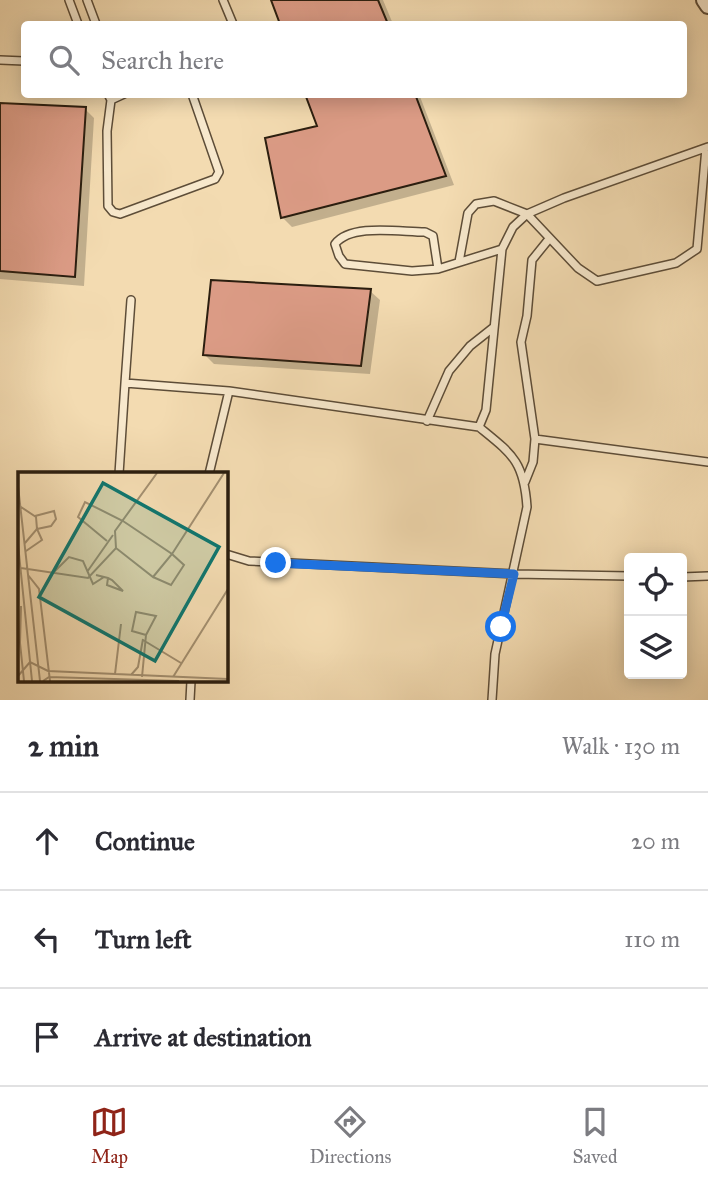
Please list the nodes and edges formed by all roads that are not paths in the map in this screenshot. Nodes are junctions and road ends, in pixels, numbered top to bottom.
1 (69, 0) edge
2 (87, 0) edge
3 (223, 0) edge
4 (704, 0) edge
5 (708, 6) edge
6 (77, 21) edge
7 (95, 21) edge
8 (232, 21) edge
9 (0, 60) edge
10 (21, 61) edge
11 (109, 98) edge
12 (193, 98) edge
13 (707, 147) edge
14 (527, 214) junction
15 (549, 239) junction
16 (502, 249) junction
17 (459, 262) junction
18 (438, 269) junction
19 (131, 300) dead end
20 (494, 327) junction
21 (125, 383) junction
22 (229, 390) junction
23 (427, 421) junction
24 (479, 427) junction
25 (535, 439) junction
26 (708, 462) edge
27 (119, 472) edge
28 (209, 472) edge
29 (525, 482) junction
30 (228, 555) edge
31 (514, 574) junction
32 (624, 576) edge
33 (708, 576) edge
34 (687, 577) edge
35 (191, 682) edge
36 (190, 700) edge
37 (492, 700) edge

1 - 6 lane
2 - 7 lane
3 - 8 lane
4 - 5 street
9 - 10 lane
11 - 12 lane
13 - 14 lane
13 - 15 lane
14 - 15 lane
14 - 16 lane
14 - 17 lane
15 - 25 lane
16 - 17 lane
16 - 20 lane
17 - 18 lane
18 - 18 lane
19 - 21 lane
20 - 23 lane
20 - 24 lane
21 - 22 lane
21 - 27 lane
22 - 23 lane
22 - 28 lane
23 - 24 lane
24 - 29 lane
25 - 26 lane
25 - 29 lane
29 - 31 lane
30 - 31 lane
31 - 32 lane
31 - 37 lane
33 - 34 lane
35 - 36 lane

